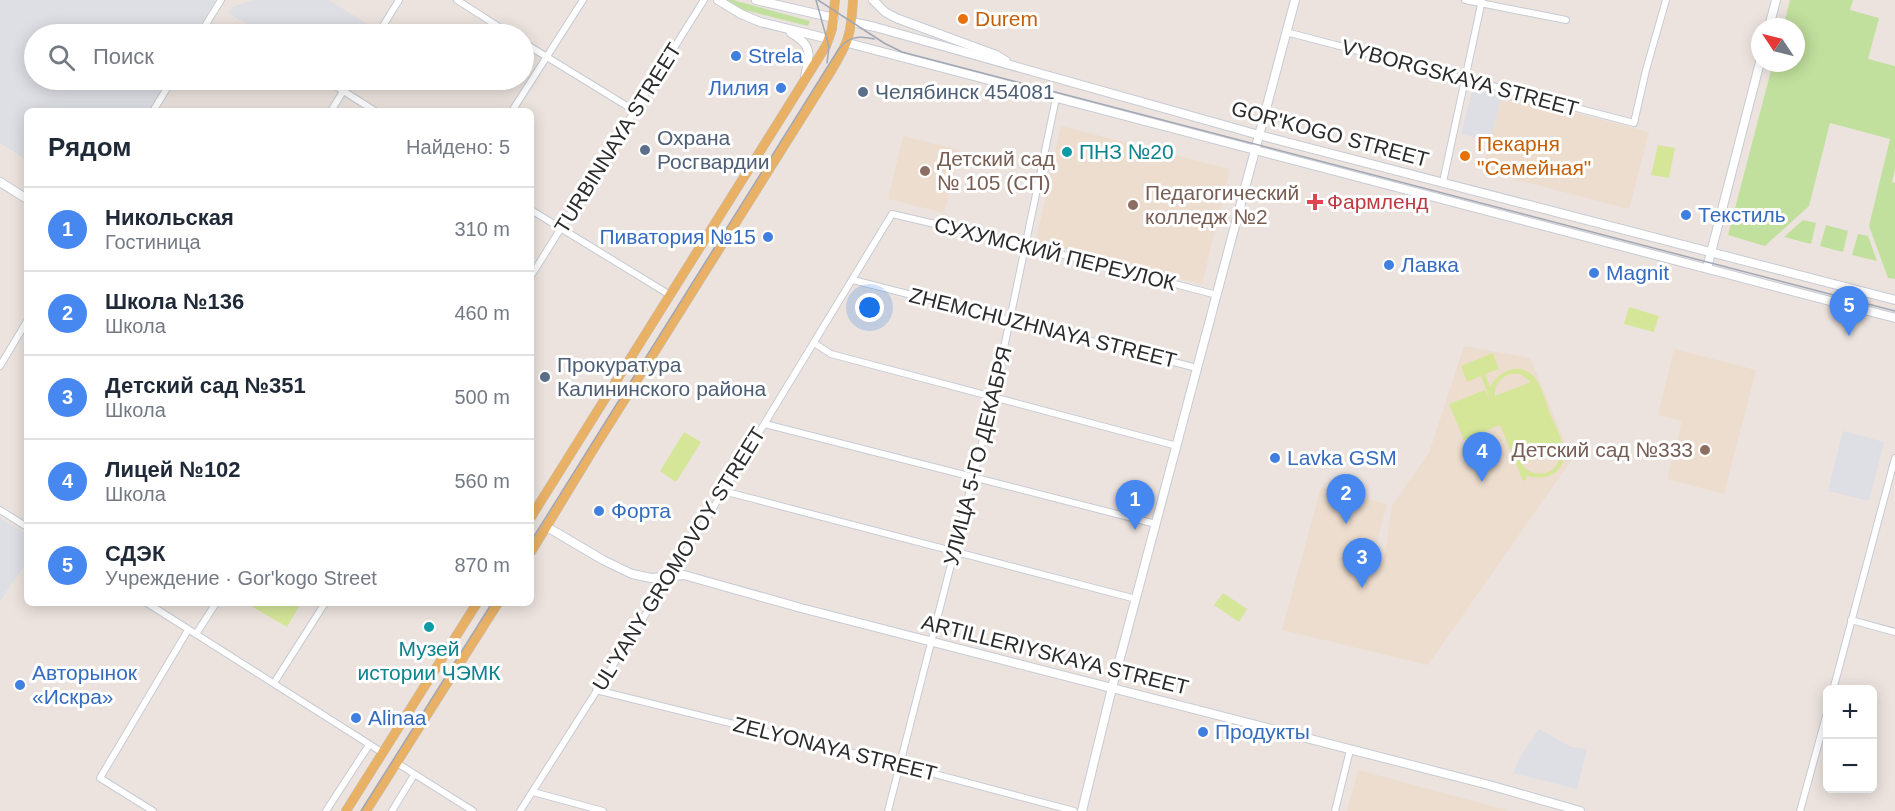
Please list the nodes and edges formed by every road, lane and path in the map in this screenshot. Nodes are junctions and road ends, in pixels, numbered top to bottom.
1 (221, 0) edge
2 (399, 0) edge
3 (457, 0) edge
4 (583, 0) edge
5 (704, 0) edge
6 (718, 0) edge
7 (756, 0) edge
8 (835, 0) edge
9 (853, 0) edge
10 (873, 0) edge
11 (1295, 0) edge
12 (1465, 0) edge
13 (1666, 0) edge
14 (1776, 0) edge
15 (1482, 2) edge
16 (834, 18) junction
17 (1771, 18) edge
18 (1566, 20) dead end
19 (852, 22) junction
20 (206, 24) edge
21 (384, 24) edge
22 (494, 24) edge
23 (780, 27) junction
24 (1286, 32) junction
25 (829, 39) junction
26 (848, 43) junction
27 (534, 50) edge
28 (545, 57) junction
29 (1016, 67) junction
30 (1757, 72) edge
31 (534, 75) edge
32 (1466, 79) junction
33 (804, 80) junction
34 (166, 90) edge
35 (344, 90) joint
36 (525, 90) edge
37 (1056, 98) junction
38 (1128, 99) junction
39 (155, 108) edge
40 (333, 108) edge
41 (371, 108) edge
42 (514, 108) edge
43 (635, 111) junction
44 (1123, 116) junction
45 (1259, 135) junction
46 (1255, 151) junction
47 (0, 182) edge
48 (1443, 182) junction
49 (24, 197) edge
50 (534, 212) edge
51 (892, 214) joint
52 (561, 228) junction
53 (1025, 245) junction
54 (1711, 252) junction
55 (1707, 268) junction
56 (534, 271) edge
57 (853, 280) junction
58 (670, 295) junction
59 (1217, 295) junction
60 (1895, 300) edge
61 (1895, 318) edge
62 (1010, 319) junction
63 (24, 326) edge
64 (814, 343) junction
65 (0, 366) edge
66 (1197, 368) junction
67 (994, 396) junction
68 (765, 424) junction
69 (1177, 446) junction
70 (1895, 458) edge
71 (974, 477) junction
72 (723, 491) junction
73 (0, 510) edge
74 (534, 512) edge
75 (534, 519) edge
76 (1156, 524) junction
77 (24, 525) edge
78 (547, 527) junction
79 (534, 547) edge
80 (954, 553) junction
81 (669, 578) junction
82 (1136, 599) junction
83 (152, 606) edge
84 (214, 606) edge
85 (323, 606) edge
86 (475, 606) edge
87 (496, 606) edge
88 (1851, 620) junction
89 (188, 630) junction
90 (1895, 632) edge
91 (196, 634) junction
92 (933, 642) junction
93 (274, 683) junction
94 (1834, 685) edge
95 (1112, 688) junction
96 (596, 690) junction
97 (1823, 724) edge
98 (369, 745) junction
99 (1350, 750) junction
100 (382, 753) junction
101 (397, 763) junction
102 (901, 765) junction
103 (414, 775) junction
104 (533, 792) junction
105 (153, 811) edge
106 (326, 811) edge
107 (346, 811) edge
108 (366, 811) edge
109 (392, 811) edge
110 (473, 811) edge
111 (520, 811) edge
112 (603, 811) edge
113 (888, 811) edge
114 (1074, 811) edge
115 (1082, 811) edge
116 (1335, 811) edge
117 (1580, 811) edge
118 (1800, 811) edge

1 - 20 street
2 - 21 street
3 - 22 street
4 - 28 street
5 - 43 street, TURBINNAYA STREET
6 - 23 street, GOR'KOGO STREET
7 - 16 street, GOR'KOGO STREET
8 - 16 main road
9 - 19 main road
10 - 29 street
11 - 24 street
12 - 15 street
13 - 32 street, VYBORGSKAYA STREET
14 - 17 street
15 - 18 street
15 - 32 street
16 - 19 main road, GOR'KOGO STREET
16 - 25 main road
19 - 26 main road
19 - 29 street, GOR'KOGO STREET
23 - 25 street, GOR'KOGO STREET
23 - 33 street, GOR'KOGO STREET
24 - 32 street, VYBORGSKAYA STREET
24 - 45 street
25 - 26 main road, GOR'KOGO STREET
25 - 33 main road
26 - 37 street, GOR'KOGO STREET
26 - 78 main road
27 - 28 street
28 - 31 street
28 - 43 street
29 - 38 street, GOR'KOGO STREET
30 - 54 street
32 - 48 street
33 - 58 main road
34 - 39 street
35 - 40 street
35 - 41 street
36 - 42 street
37 - 44 street, GOR'KOGO STREET
37 - 53 street, УЛИЦА 5-ГО ДЕКАБРЯ
38 - 44 street
38 - 45 street, GOR'KOGO STREET
43 - 52 street, TURBINNAYA STREET
44 - 46 street, GOR'KOGO STREET
45 - 46 street
45 - 48 street, GOR'KOGO STREET
46 - 55 street, GOR'KOGO STREET
46 - 59 street
47 - 49 street
48 - 54 street, GOR'KOGO STREET
50 - 52 street
51 - 53 street, СУХУМСКИЙ ПЕРЕУЛОК
51 - 57 street, UL'YANY GROMOVOY STREET
52 - 56 street, TURBINNAYA STREET
52 - 58 street
53 - 59 street, СУХУМСКИЙ ПЕРЕУЛОК
53 - 62 street, УЛИЦА 5-ГО ДЕКАБРЯ
54 - 55 street
54 - 60 street, GOR'KOGO STREET
55 - 61 street, GOR'KOGO STREET
57 - 62 street, ZHEMCHUZHNAYA STREET
57 - 64 street, UL'YANY GROMOVOY STREET
58 - 74 main road
59 - 66 street
62 - 66 street, ZHEMCHUZHNAYA STREET
62 - 67 street, УЛИЦА 5-ГО ДЕКАБРЯ
63 - 65 street
64 - 67 street
64 - 68 street, UL'YANY GROMOVOY STREET
66 - 69 street
67 - 69 street
67 - 71 street, УЛИЦА 5-ГО ДЕКАБРЯ
68 - 71 street
68 - 72 street, UL'YANY GROMOVOY STREET
69 - 76 street
70 - 88 street
71 - 76 street
71 - 80 street, УЛИЦА 5-ГО ДЕКАБРЯ
72 - 80 street
72 - 81 street, UL'YANY GROMOVOY STREET
73 - 77 street
75 - 78 main road, ARTILLERIYSKAYA STREET
76 - 82 street
78 - 79 main road
78 - 81 street, ARTILLERIYSKAYA STREET
80 - 82 street
80 - 92 street, УЛИЦА 5-ГО ДЕКАБРЯ
81 - 92 street, ARTILLERIYSKAYA STREET
81 - 96 street, UL'YANY GROMOVOY STREET
82 - 95 street
83 - 89 street
84 - 91 street
85 - 93 street
86 - 100 main road
87 - 101 main road
88 - 90 street
88 - 94 street
89 - 91 street
89 - 105 street
91 - 93 street
92 - 95 street, ARTILLERIYSKAYA STREET
92 - 102 street, УЛИЦА 5-ГО ДЕКАБРЯ
93 - 98 street
95 - 99 street, ARTILLERIYSKAYA STREET
95 - 115 street
96 - 102 street, ZELYONAYA STREET
96 - 104 street, UL'YANY GROMOVOY STREET
97 - 118 street
98 - 100 street
98 - 106 street
99 - 116 street
99 - 117 street, ARTILLERIYSKAYA STREET
100 - 107 main road
101 - 103 street
101 - 108 main road
102 - 113 street, УЛИЦА 5-ГО ДЕКАБРЯ
102 - 114 street, ZELYONAYA STREET
103 - 109 street
103 - 110 street
104 - 111 street, UL'YANY GROMOVOY STREET
104 - 112 street

